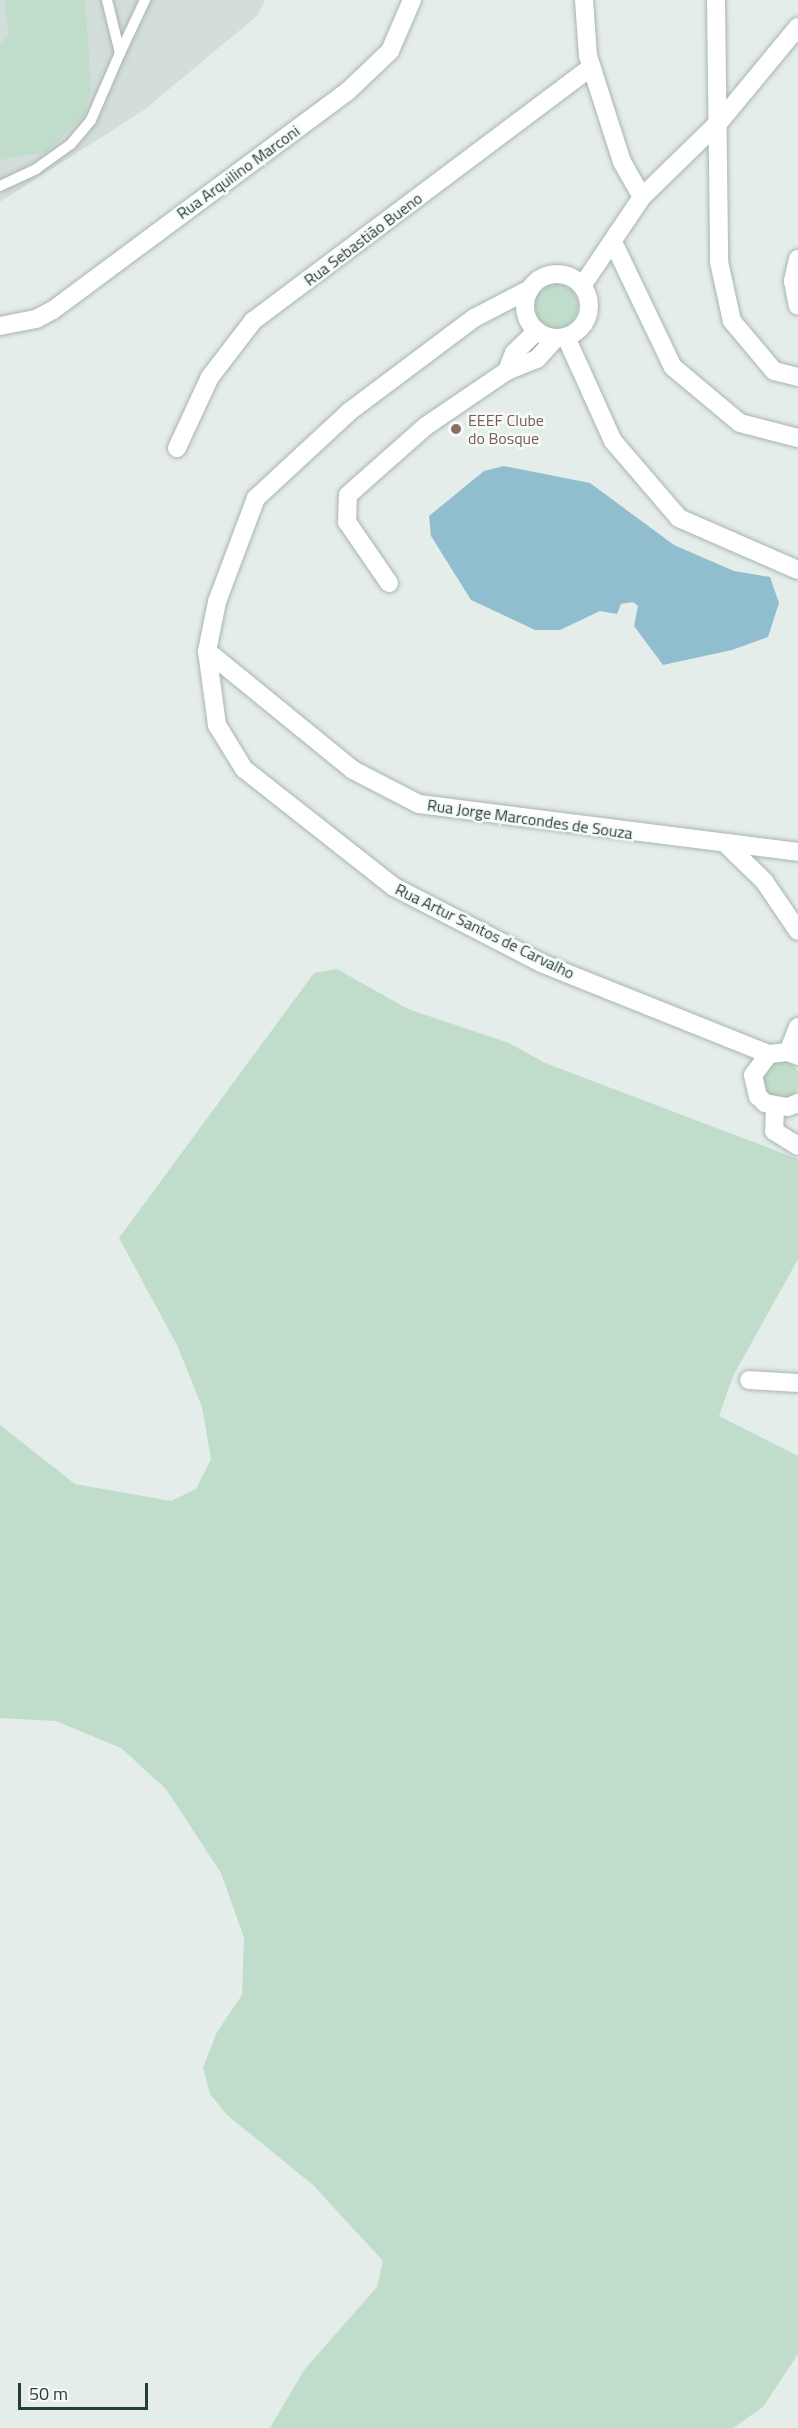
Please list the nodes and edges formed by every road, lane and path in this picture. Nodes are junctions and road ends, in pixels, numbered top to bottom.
1 (107, 0) edge
2 (145, 0) edge
3 (412, 0) edge
4 (584, 0) edge
5 (716, 0) edge
6 (798, 27) edge
7 (120, 53) junction
8 (591, 68) junction
9 (721, 120) junction
10 (0, 186) edge
11 (642, 198) junction
12 (613, 242) junction
13 (798, 259) edge
14 (582, 286) junction
15 (530, 289) junction
16 (798, 306) edge
17 (0, 326) edge
18 (537, 331) junction
19 (561, 338) junction
20 (507, 371) junction
21 (798, 377) edge
22 (798, 438) edge
23 (177, 448) dead end
24 (798, 570) edge
25 (389, 583) dead end
26 (207, 651) junction
27 (727, 845) junction
28 (798, 852) edge
29 (798, 931) edge
30 (798, 1027) edge
31 (769, 1054) junction
32 (793, 1054) edge
33 (798, 1103) edge
34 (775, 1107) junction
35 (798, 1146) edge
36 (749, 1380) dead end
37 (798, 1383) edge

1 - 7 lane
2 - 7 lane
3 - 17 street, Rua Arquilino Marconi
4 - 8 street
5 - 9 street
6 - 9 street
7 - 10 lane
8 - 11 street
8 - 23 street, Rua Sebastião Bueno
9 - 11 street
9 - 21 street
11 - 12 street
12 - 14 street
12 - 22 street
13 - 16 street
14 - 15 street
14 - 19 street
15 - 18 street
15 - 26 street
18 - 19 street
18 - 20 street
19 - 20 street
19 - 24 street
20 - 25 street
26 - 27 street, Rua Jorge Marcondes de Souza
26 - 31 street, Rua Artur Santos de Carvalho
27 - 28 street, Rua Jorge Marcondes de Souza
27 - 29 street
30 - 32 street
31 - 32 street
31 - 34 street
33 - 34 street
34 - 35 street
36 - 37 street

